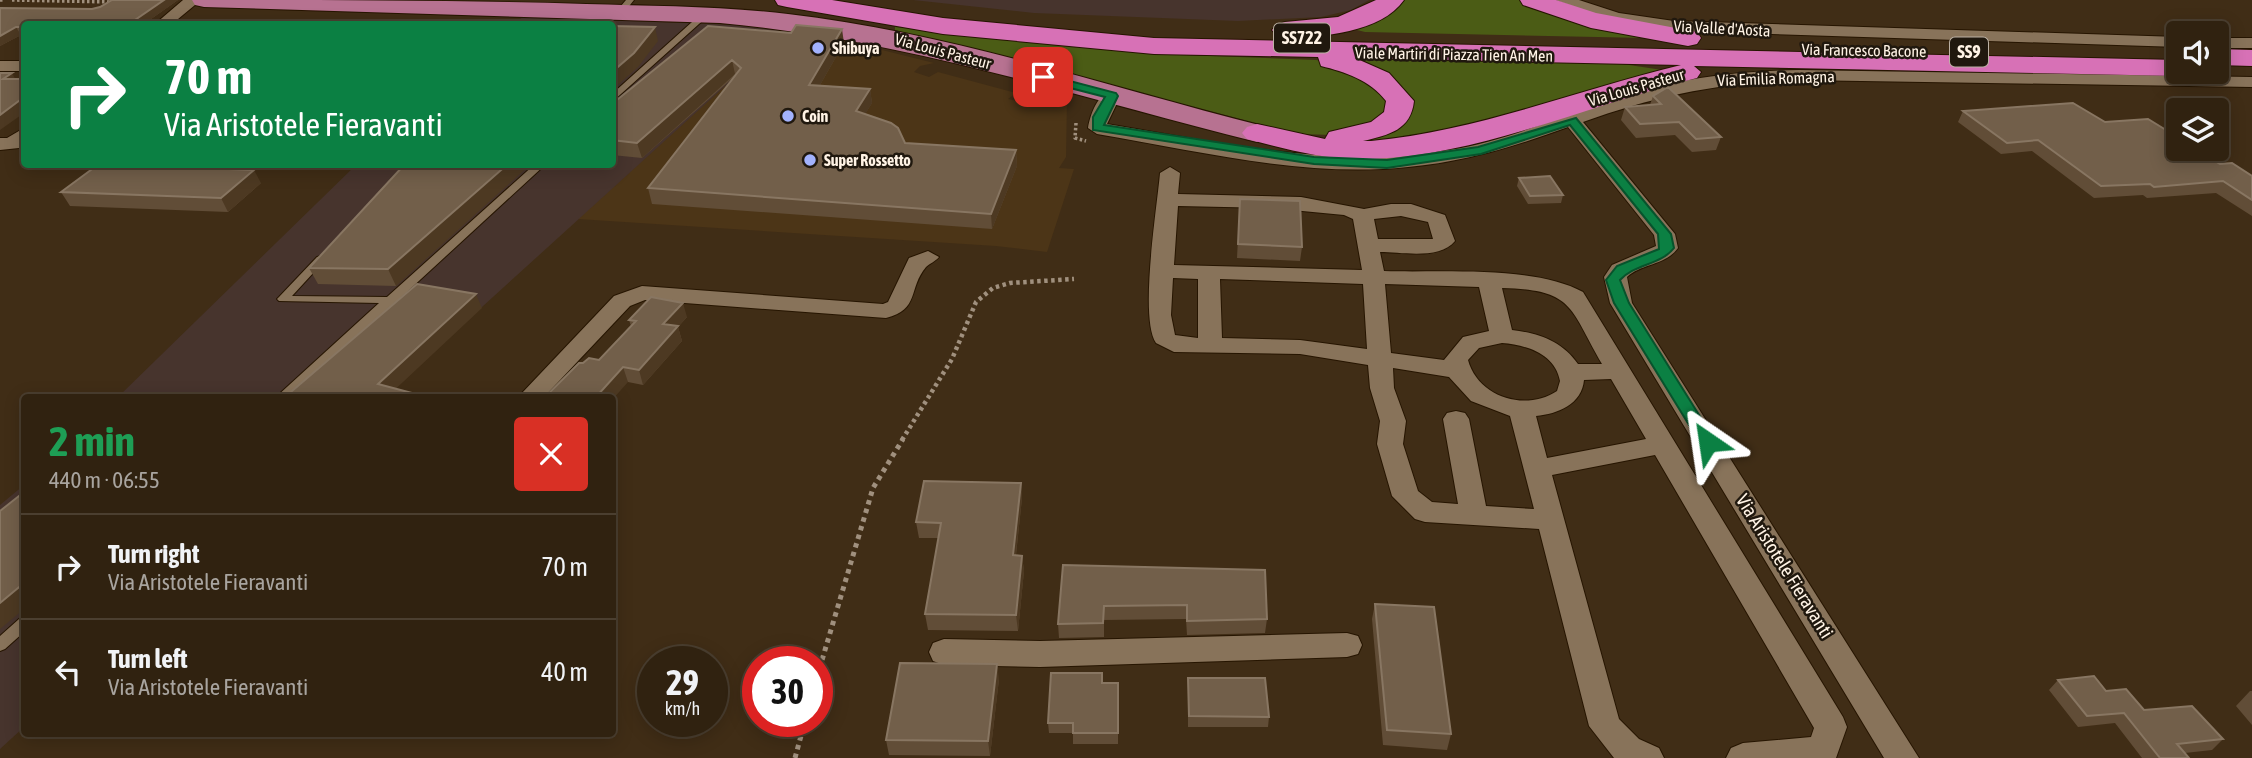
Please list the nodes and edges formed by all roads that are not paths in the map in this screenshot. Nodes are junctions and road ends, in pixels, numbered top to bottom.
1 (193, 0) edge
2 (204, 0) edge
3 (787, 0) edge
4 (1392, 0) edge
5 (1532, 0) edge
6 (1563, 0) edge
7 (838, 4) edge
8 (559, 5) edge
9 (625, 6) edge
10 (705, 15) junction
11 (167, 21) edge
12 (1078, 28) junction
13 (2166, 42) edge
14 (2229, 43) edge
15 (2252, 43) edge
16 (1154, 47) junction
17 (1759, 47) junction
18 (2166, 56) edge
19 (2229, 57) edge
20 (2252, 58) edge
21 (1872, 63) junction
22 (0, 66) edge
23 (21, 66) edge
24 (2166, 68) edge
25 (2229, 68) edge
26 (2252, 68) edge
27 (2252, 82) edge
28 (616, 95) edge
29 (1112, 96) junction
30 (1572, 120) junction
31 (1257, 134) junction
32 (21, 136) edge
33 (0, 144) edge
34 (537, 168) edge
35 (1170, 173) dead end
36 (1168, 200) junction
37 (1363, 216) junction
38 (1369, 245) junction
39 (328, 251) edge
40 (928, 257) dead end
41 (1162, 271) junction
42 (1209, 272) junction
43 (1374, 276) junction
44 (1489, 281) junction
45 (392, 300) junction
46 (1502, 335) junction
47 (1210, 346) junction
48 (1382, 361) junction
49 (1457, 370) junction
50 (1620, 370) junction
51 (1571, 372) junction
52 (534, 393) dead end
53 (285, 394) edge
54 (1521, 408) junction
55 (1455, 419) dead end
56 (1664, 444) junction
57 (1536, 469) junction
58 (1474, 516) junction
59 (1549, 520) junction
60 (21, 627) edge
61 (0, 645) edge
62 (1347, 645) dead end
63 (944, 652) dead end
64 (1647, 758) edge
65 (1743, 758) edge
66 (1902, 758) edge

1 - 11 street
2 - 8 main road, Via Louis Pasteur
3 - 7 highway, Viale Martiri di Piazza Tien An Men / SS722
4 - 12 highway
5 - 17 highway
6 - 13 street, Via Valle d'Aosta
7 - 12 highway, Viale Martiri di Piazza Tien An Men / SS722
7 - 16 highway, Viale Martiri di Piazza Tien An Men / SS722
8 - 9 main road, Via Louis Pasteur
9 - 10 main road, Via Louis Pasteur
10 - 28 lane
10 - 29 main road, Via Louis Pasteur
12 - 17 highway, Viale Martiri di Piazza Tien An Men / SS722
14 - 15 street
16 - 21 highway, Viale Martiri di Piazza Tien An Men / SS722
16 - 31 highway, SS722
17 - 18 highway, Via Francesco Bacone / SS9
19 - 20 highway
21 - 24 highway, Via Francesco Bacone / SS9
21 - 31 highway, Via Louis Pasteur / SS9
22 - 23 street
25 - 26 highway
27 - 30 street, Via Emilia Romagna
29 - 30 street, Via Emilia Romagna
29 - 31 main road, Via Louis Pasteur
30 - 66 street, Via Aristotele Fieravanti
32 - 33 street
34 - 45 lane
35 - 36 street
36 - 37 street
36 - 41 street
37 - 38 street
37 - 38 street
38 - 43 street
39 - 45 lane
40 - 52 street
41 - 42 street
41 - 47 street
42 - 43 street
42 - 47 street
43 - 44 street
43 - 48 street
44 - 46 street
44 - 50 street
45 - 53 lane
46 - 49 street
46 - 51 street
47 - 48 street
48 - 49 street
48 - 58 street
49 - 54 street
50 - 51 street
50 - 56 street
51 - 54 street
54 - 57 street
55 - 58 street
56 - 57 street
56 - 65 street
57 - 59 street
58 - 59 street
59 - 64 street
60 - 61 lane
62 - 63 street

